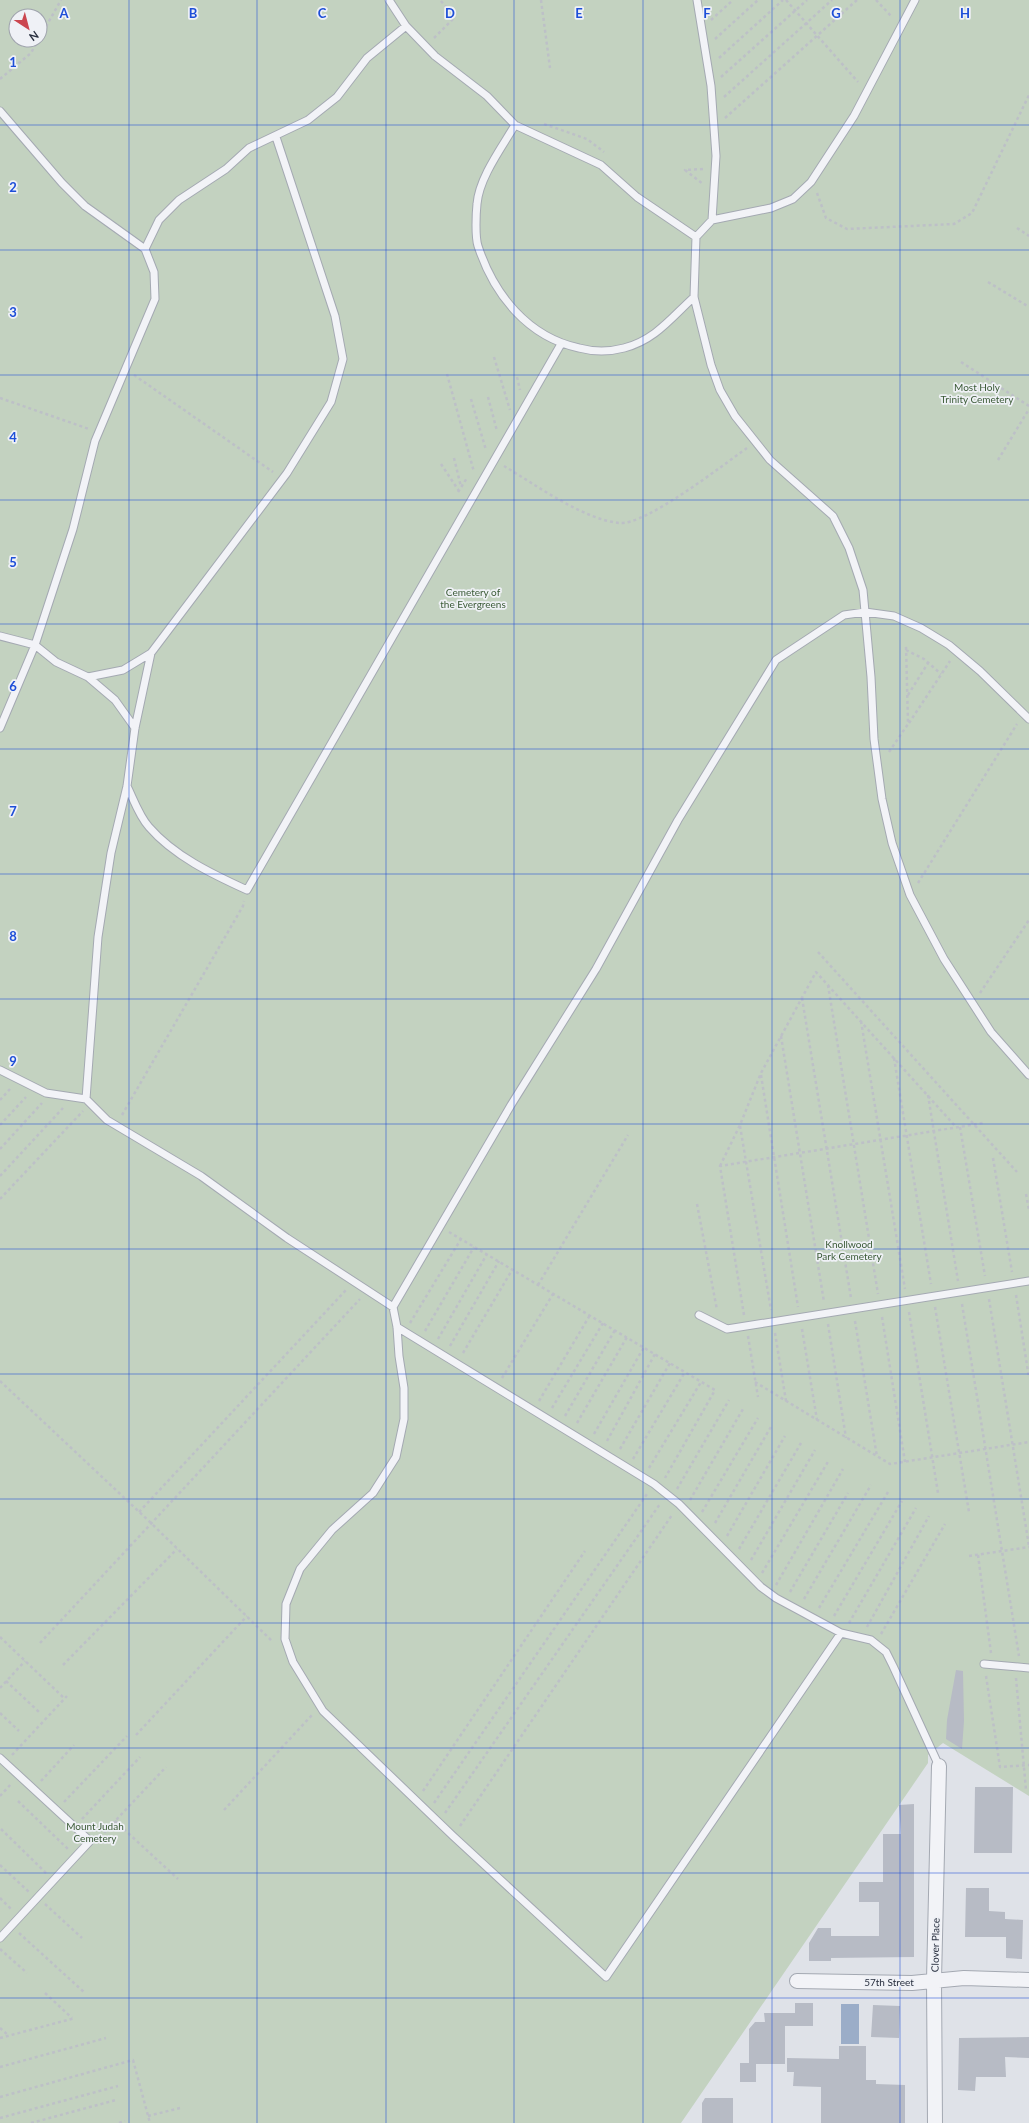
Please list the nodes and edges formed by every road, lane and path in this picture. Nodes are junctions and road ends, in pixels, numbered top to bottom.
1 (60, 0) edge
2 (389, 0) edge
3 (440, 0) edge
4 (541, 0) edge
5 (697, 0) edge
6 (733, 0) edge
7 (758, 0) edge
8 (784, 0) edge
9 (807, 0) edge
10 (832, 0) edge
11 (857, 0) edge
12 (876, 0) edge
13 (915, 0) edge
14 (795, 11) junction
15 (48, 22) edge
16 (709, 22) dead end
17 (806, 23) junction
18 (406, 26) junction
19 (901, 27) junction
20 (817, 36) junction
21 (432, 39) dead end
22 (34, 48) edge
23 (705, 49) junction
24 (550, 68) dead end
25 (708, 68) junction
26 (0, 79) edge
27 (711, 86) junction
28 (867, 91) junction
29 (1029, 95) edge
30 (712, 108) junction
31 (0, 111) edge
32 (515, 125) junction
33 (714, 128) junction
34 (276, 136) junction
35 (715, 167) junction
36 (811, 182) junction
37 (708, 187) dead end
38 (712, 220) junction
39 (1017, 228) dead end
40 (1029, 236) edge
41 (696, 237) junction
42 (145, 249) junction
43 (988, 282) dead end
44 (694, 297) junction
45 (1029, 307) edge
46 (561, 344) junction
47 (494, 357) dead end
48 (961, 362) dead end
49 (126, 369) junction
50 (447, 374) dead end
51 (488, 397) dead end
52 (0, 398) edge
53 (470, 399) dead end
54 (1029, 406) edge
55 (1029, 409) edge
56 (514, 426) junction
57 (99, 432) junction
58 (756, 442) junction
59 (501, 449) junction
60 (454, 458) dead end
61 (998, 460) dead end
62 (493, 463) junction
63 (441, 464) dead end
64 (467, 478) dead end
65 (283, 479) junction
66 (462, 487) junction
67 (478, 488) junction
68 (865, 612) junction
69 (0, 636) edge
70 (35, 645) junction
71 (906, 645) dead end
72 (906, 650) junction
73 (957, 651) junction
74 (151, 653) junction
75 (928, 663) junction
76 (942, 675) junction
77 (88, 677) junction
78 (908, 695) junction
79 (1026, 716) edge
80 (908, 724) junction
81 (0, 728) edge
82 (135, 728) junction
83 (885, 757) dead end
84 (127, 786) junction
85 (914, 880) dead end
86 (247, 890) junction
87 (1029, 920) edge
88 (818, 952) dead end
89 (828, 985) junction
90 (975, 992) dead end
91 (802, 998) junction
92 (861, 1021) junction
93 (781, 1036) junction
94 (0, 1070) edge
95 (761, 1073) junction
96 (1029, 1075) edge
97 (35, 1088) junction
98 (51, 1094) junction
99 (928, 1095) junction
100 (73, 1097) junction
101 (88, 1101) junction
102 (983, 1123) dead end
103 (974, 1124) junction
104 (0, 1125) edge
105 (740, 1125) junction
106 (116, 1126) junction
107 (959, 1127) junction
108 (933, 1131) junction
109 (628, 1135) dead end
110 (880, 1140) junction
111 (854, 1144) junction
112 (0, 1149) edge
113 (826, 1149) junction
114 (800, 1153) junction
115 (774, 1157) junction
116 (993, 1158) dead end
117 (746, 1162) junction
118 (720, 1166) junction
119 (1017, 1172) dead end
120 (0, 1176) edge
121 (1026, 1194) dead end
122 (0, 1199) edge
123 (697, 1204) dead end
124 (1029, 1210) edge
125 (440, 1227) junction
126 (461, 1239) junction
127 (474, 1247) junction
128 (487, 1254) junction
129 (499, 1262) junction
130 (512, 1270) junction
131 (354, 1282) junction
132 (1029, 1282) edge
133 (1014, 1284) junction
134 (538, 1285) junction
135 (987, 1288) junction
136 (368, 1291) junction
137 (960, 1292) junction
138 (553, 1294) junction
139 (907, 1301) junction
140 (880, 1305) junction
141 (393, 1307) junction
142 (853, 1309) junction
143 (699, 1314) dead end
144 (826, 1314) junction
145 (590, 1315) junction
146 (800, 1318) junction
147 (773, 1322) junction
148 (603, 1323) junction
149 (410, 1324) dead end
150 (720, 1325) junction
151 (746, 1326) junction
152 (397, 1327) junction
153 (615, 1330) junction
154 (424, 1334) dead end
155 (627, 1337) junction
156 (436, 1341) dead end
157 (644, 1347) junction
158 (448, 1349) dead end
159 (655, 1354) junction
160 (461, 1356) dead end
161 (670, 1363) junction
162 (684, 1372) junction
163 (1029, 1378) edge
164 (0, 1381) edge
165 (500, 1381) dead end
166 (701, 1382) junction
167 (755, 1382) junction
168 (758, 1397) dead end
169 (729, 1400) dead end
170 (786, 1401) junction
171 (538, 1404) dead end
172 (743, 1409) dead end
173 (550, 1411) dead end
174 (758, 1418) dead end
175 (817, 1420) junction
176 (772, 1425) dead end
177 (559, 1426) junction
178 (571, 1434) junction
179 (785, 1436) dead end
180 (846, 1438) junction
181 (1029, 1442) edge
182 (801, 1443) dead end
183 (588, 1444) junction
184 (1012, 1445) junction
185 (986, 1449) junction
186 (815, 1450) dead end
187 (601, 1452) junction
188 (877, 1457) junction
189 (932, 1458) junction
190 (614, 1460) junction
191 (829, 1460) dead end
192 (905, 1462) junction
193 (628, 1469) junction
194 (843, 1469) dead end
195 (648, 1470) dead end
196 (663, 1480) dead end
197 (654, 1484) junction
198 (870, 1485) dead end
199 (676, 1491) dead end
200 (848, 1492) dead end
201 (888, 1492) dead end
202 (667, 1493) junction
203 (938, 1493) dead end
204 (689, 1501) dead end
205 (902, 1501) dead end
206 (679, 1504) junction
207 (916, 1508) dead end
208 (139, 1512) junction
209 (702, 1513) dead end
210 (929, 1516) dead end
211 (151, 1523) junction
212 (945, 1524) dead end
213 (713, 1526) dead end
214 (725, 1539) dead end
215 (1029, 1546) edge
216 (177, 1549) junction
217 (585, 1551) dead end
218 (1002, 1551) junction
219 (737, 1552) dead end
220 (978, 1555) junction
221 (968, 1556) dead end
222 (749, 1563) dead end
223 (761, 1576) dead end
224 (774, 1587) dead end
225 (788, 1596) dead end
226 (801, 1603) dead end
227 (817, 1610) dead end
228 (247, 1616) junction
229 (833, 1616) dead end
230 (841, 1633) junction
231 (0, 1637) edge
232 (861, 1637) junction
233 (40, 1643) dead end
234 (876, 1643) junction
235 (25, 1661) junction
236 (293, 1662) junction
237 (984, 1664) joint
238 (63, 1665) dead end
239 (992, 1665) junction
240 (1022, 1668) edge
241 (6, 1681) junction
242 (0, 1688) edge
243 (67, 1696) dead end
244 (65, 1698) junction
245 (320, 1706) junction
246 (39, 1712) dead end
247 (0, 1713) edge
248 (19, 1731) dead end
249 (136, 1735) dead end
250 (127, 1736) dead end
251 (74, 1745) dead end
252 (140, 1758) dead end
253 (3, 1760) edge
254 (1029, 1765) edge
255 (939, 1766) joint
256 (1024, 1766) junction
257 (166, 1767) dead end
258 (34, 1789) junction
259 (1026, 1790) dead end
260 (18, 1801) dead end
261 (416, 1801) junction
262 (56, 1810) junction
263 (224, 1810) dead end
264 (428, 1813) junction
265 (115, 1821) junction
266 (438, 1822) junction
267 (75, 1827) junction
268 (1, 1829) dead end
269 (453, 1836) junction
270 (99, 1838) dead end
271 (75, 1856) junction
272 (0, 1865) edge
273 (178, 1879) dead end
274 (53, 1880) junction
275 (37, 1898) junction
276 (12, 1926) junction
277 (0, 1938) edge
278 (82, 1938) dead end
279 (0, 1949) edge
280 (27, 1973) dead end
281 (934, 1980) junction
282 (1029, 1980) edge
283 (797, 1981) dead end
284 (45, 1993) dead end
285 (86, 1993) dead end
286 (0, 2028) edge
287 (9, 2036) junction
288 (0, 2038) edge
289 (106, 2038) dead end
290 (0, 2067) edge
291 (118, 2086) dead end
292 (0, 2097) edge
293 (116, 2100) dead end
294 (180, 2108) dead end
295 (148, 2116) junction
296 (0, 2118) edge
297 (125, 2122) dead end
298 (31, 2123) edge
299 (119, 2123) edge
300 (150, 2123) edge
301 (935, 2123) edge

1 - 15 path
2 - 18 lane
3 - 21 path
4 - 24 path
5 - 23 lane
6 - 16 path
7 - 23 path
8 - 14 path
8 - 25 path
9 - 14 path
10 - 17 path
11 - 20 path
12 - 19 path
13 - 19 lane
14 - 17 path
14 - 27 path
17 - 20 path
17 - 30 path
18 - 32 lane
18 - 34 lane
19 - 28 lane
20 - 28 path
20 - 33 path
22 - 26 path
23 - 25 lane
25 - 27 lane
27 - 30 lane
28 - 36 lane
29 - 36 path
30 - 33 lane
31 - 42 lane
32 - 41 lane
32 - 46 lane
33 - 35 lane
34 - 42 lane
34 - 65 lane
35 - 37 path
35 - 38 lane
36 - 38 lane
38 - 41 lane
39 - 40 path
41 - 44 lane
42 - 49 lane
43 - 45 path
44 - 46 lane
44 - 58 lane
46 - 56 lane
47 - 56 path
48 - 54 path
49 - 57 lane
49 - 65 path
50 - 67 path
51 - 59 path
52 - 57 path
53 - 62 path
55 - 61 path
56 - 59 lane
57 - 70 lane
58 - 62 path
58 - 68 lane
59 - 62 lane
60 - 66 path
62 - 67 lane
63 - 66 path
64 - 66 path
65 - 74 lane
67 - 86 lane
68 - 73 lane
68 - 96 lane
68 - 125 lane
69 - 70 lane
70 - 77 lane
70 - 81 lane
71 - 72 path
72 - 75 path
72 - 78 path
73 - 76 path
73 - 79 lane
74 - 77 lane
74 - 82 lane
75 - 76 path
75 - 78 path
76 - 80 path
77 - 82 lane
78 - 80 path
79 - 85 path
80 - 83 path
82 - 84 lane
84 - 86 lane
84 - 101 lane
86 - 106 path
87 - 90 path
88 - 103 path
89 - 91 path
89 - 92 path
89 - 111 path
91 - 93 path
91 - 113 path
92 - 99 path
92 - 110 path
93 - 95 path
93 - 114 path
94 - 97 lane
95 - 105 path
95 - 115 path
97 - 98 lane
97 - 104 path
98 - 100 lane
98 - 112 path
99 - 107 path
99 - 108 path
100 - 101 lane
100 - 120 path
101 - 106 lane
101 - 122 path
102 - 103 path
103 - 107 path
103 - 119 path
105 - 117 path
105 - 118 path
106 - 131 lane
107 - 108 path
107 - 135 path
108 - 110 path
108 - 137 path
109 - 134 path
110 - 111 path
110 - 139 path
111 - 113 path
111 - 140 path
113 - 114 path
113 - 142 path
114 - 115 path
114 - 144 path
115 - 117 path
115 - 146 path
116 - 133 path
117 - 118 path
117 - 147 path
118 - 151 path
121 - 124 path
123 - 150 path
125 - 126 path
125 - 141 lane
126 - 127 path
126 - 149 path
127 - 128 path
127 - 154 path
128 - 129 path
128 - 156 path
129 - 130 path
129 - 158 path
130 - 134 path
130 - 160 path
131 - 136 lane
131 - 208 path
132 - 133 lane
133 - 135 lane
133 - 163 path
134 - 138 path
135 - 137 lane
135 - 184 path
136 - 141 lane
136 - 211 path
137 - 139 lane
137 - 185 path
138 - 145 path
138 - 165 path
139 - 140 lane
139 - 189 path
140 - 142 lane
140 - 192 path
141 - 152 lane
142 - 144 lane
142 - 188 path
143 - 150 lane
144 - 146 lane
144 - 180 path
145 - 148 path
145 - 171 path
146 - 147 lane
146 - 175 path
147 - 151 lane
147 - 170 path
148 - 153 path
148 - 173 path
150 - 151 lane
151 - 167 path
152 - 177 lane
152 - 236 lane
153 - 155 path
153 - 177 path
155 - 157 path
155 - 178 path
157 - 159 path
157 - 183 path
159 - 161 path
159 - 187 path
161 - 162 path
161 - 190 path
162 - 166 path
162 - 193 path
164 - 208 path
166 - 195 path
166 - 196 path
167 - 168 path
167 - 170 path
169 - 199 path
170 - 175 path
172 - 204 path
174 - 209 path
175 - 180 path
176 - 213 path
177 - 178 lane
178 - 183 lane
179 - 214 path
180 - 188 path
181 - 184 path
182 - 219 path
183 - 187 lane
184 - 185 path
184 - 215 path
185 - 189 path
185 - 218 path
186 - 222 path
187 - 190 lane
188 - 192 path
189 - 192 path
189 - 203 path
190 - 193 lane
191 - 223 path
193 - 197 lane
194 - 224 path
197 - 202 lane
197 - 264 path
198 - 226 path
200 - 225 path
201 - 227 path
202 - 206 lane
202 - 266 path
205 - 229 path
206 - 230 lane
206 - 269 path
207 - 230 path
208 - 211 path
210 - 232 path
211 - 216 path
211 - 233 path
212 - 234 path
215 - 218 path
216 - 228 path
216 - 238 path
217 - 261 path
218 - 220 path
218 - 240 path
220 - 221 path
220 - 239 path
228 - 236 path
228 - 249 path
230 - 232 lane
230 - 269 lane
231 - 235 path
232 - 234 lane
234 - 255 lane
235 - 241 path
235 - 244 path
236 - 245 lane
237 - 239 lane
237 - 256 path
239 - 240 lane
240 - 256 path
241 - 242 path
241 - 246 path
243 - 244 path
244 - 253 path
245 - 261 lane
245 - 263 path
247 - 248 path
250 - 262 path
251 - 258 path
252 - 267 path
253 - 258 lane
254 - 256 path
255 - 281 street, Clover Place
256 - 259 path
257 - 265 path
258 - 262 lane
260 - 271 path
261 - 264 lane
262 - 267 lane
264 - 266 lane
265 - 270 path
265 - 273 path
266 - 269 lane
267 - 271 lane
268 - 274 path
271 - 274 lane
272 - 275 path
274 - 275 lane
275 - 276 lane
275 - 278 path
276 - 277 lane
276 - 285 path
279 - 280 path
281 - 282 street, 57th Street
281 - 283 street, 57th Street
281 - 301 street, Clover Place
284 - 287 path
286 - 287 path
287 - 288 path
289 - 290 path
291 - 296 path
292 - 295 path
293 - 298 path
294 - 295 path
295 - 300 path
297 - 299 path

